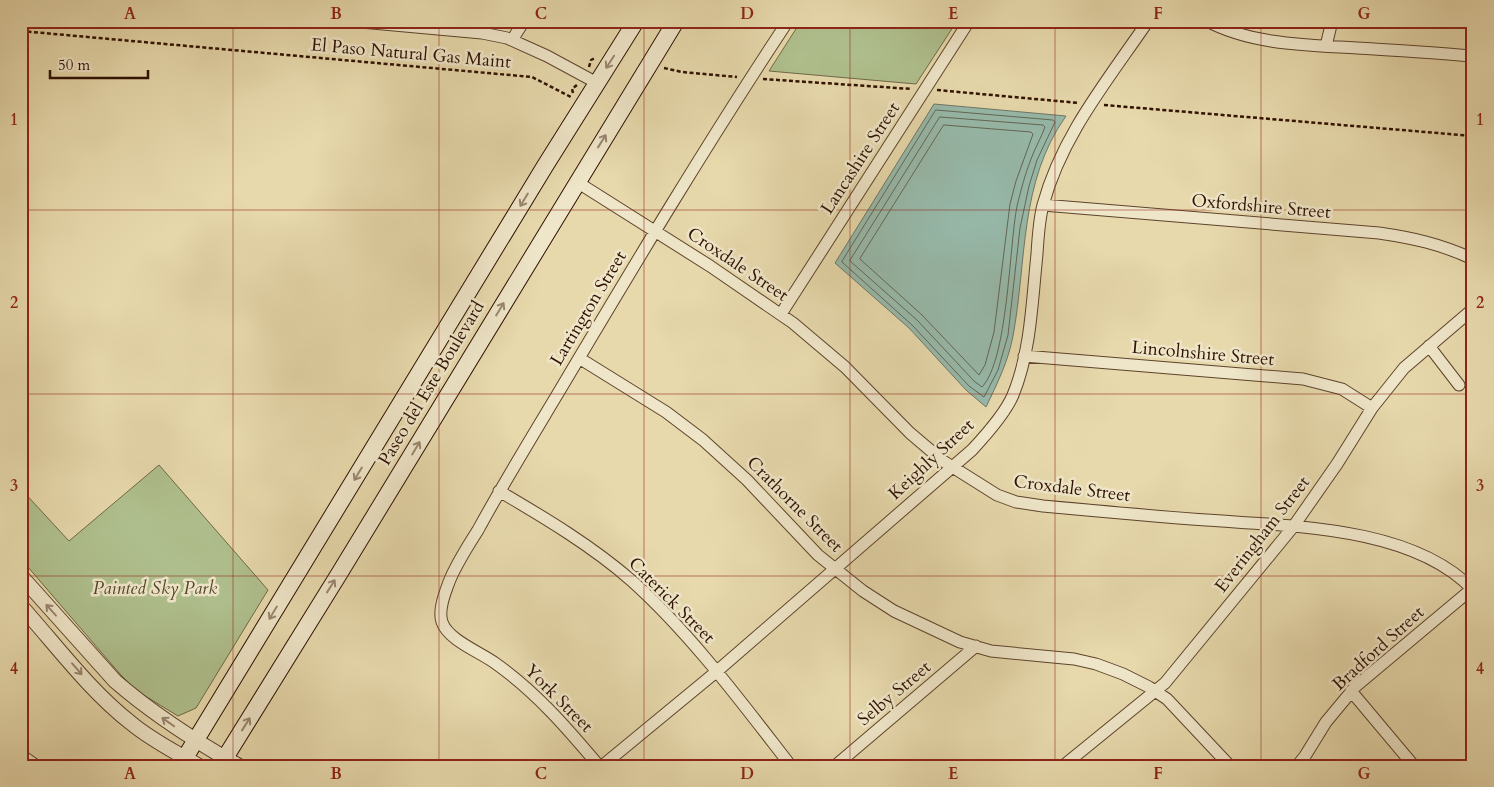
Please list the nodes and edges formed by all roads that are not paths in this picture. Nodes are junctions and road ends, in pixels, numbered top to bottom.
1 (350, 21) edge
2 (524, 21) edge
3 (636, 21) edge
4 (676, 21) edge
5 (788, 21) edge
6 (969, 21) edge
7 (1148, 21) edge
8 (1207, 21) edge
9 (1332, 21) edge
10 (512, 40) junction
11 (1326, 46) junction
12 (1473, 56) edge
13 (597, 83) junction
14 (577, 182) junction
15 (1043, 205) junction
16 (656, 231) junction
17 (1473, 259) edge
18 (1473, 310) edge
19 (781, 314) junction
20 (1429, 346) junction
21 (1024, 356) junction
22 (579, 358) junction
23 (1459, 385) dead end
24 (1372, 408) junction
25 (951, 467) junction
26 (499, 491) junction
27 (1293, 526) junction
28 (835, 568) junction
29 (21, 576) edge
30 (1472, 589) edge
31 (21, 606) edge
32 (442, 624) joint
33 (976, 646) junction
34 (716, 672) junction
35 (1156, 691) junction
36 (1351, 691) junction
37 (196, 740) junction
38 (21, 755) edge
39 (188, 763) edge
40 (228, 763) edge
41 (37, 766) edge
42 (601, 766) edge
43 (791, 766) edge
44 (835, 766) edge
45 (1063, 766) edge
46 (1230, 766) edge
47 (1297, 766) edge
48 (1414, 766) edge

1 - 10 street
2 - 10 street
3 -> 13 main road, Paseo del Este Boulevard
14 -> 4 main road, Paseo del Este Boulevard
5 - 16 street, Lartington Street
6 - 19 street, Lancashire Street
7 - 15 street, Keighly Street
8 - 11 street
9 - 11 street
10 - 13 street
11 - 12 street
13 -> 37 main road, Paseo del Este Boulevard
14 - 16 street, Croxdale Street
40 -> 14 main road, Paseo del Este Boulevard
15 - 17 street, Oxfordshire Street
15 - 21 street, Keighly Street
16 - 19 street, Croxdale Street
16 - 22 street, Lartington Street
18 - 20 street, Everingham Street
19 - 25 street, Croxdale Street
20 - 23 street
20 - 24 street, Everingham Street
21 - 24 street, Lincolnshire Street
21 - 25 street, Keighly Street
22 - 26 street, Lartington Street
22 - 28 street, Crathorne Street
24 - 27 street, Everingham Street
25 - 27 street, Croxdale Street
25 - 28 street, Keighly Street
26 - 32 street, Lartington Street
26 - 34 street, Caterick Street
27 - 30 street, Croxdale Street
27 - 35 street, Everingham Street
28 - 33 street, Crathorne Street
28 - 34 street, Keighly Street
37 -> 29 street
30 - 36 street, Bradford Street
31 -> 39 street
32 - 42 street, York Street
33 - 35 street, Crathorne Street
33 - 44 street, Selby Street
34 - 42 street, Keighly Street
34 - 43 street, Caterick Street
35 - 45 street, Everingham Street
35 - 46 street, Crathorne Street
36 - 47 street, Bradford Street
36 - 48 street
37 - 39 main road, Paseo del Este Boulevard
37 - 40 street
38 - 41 street

